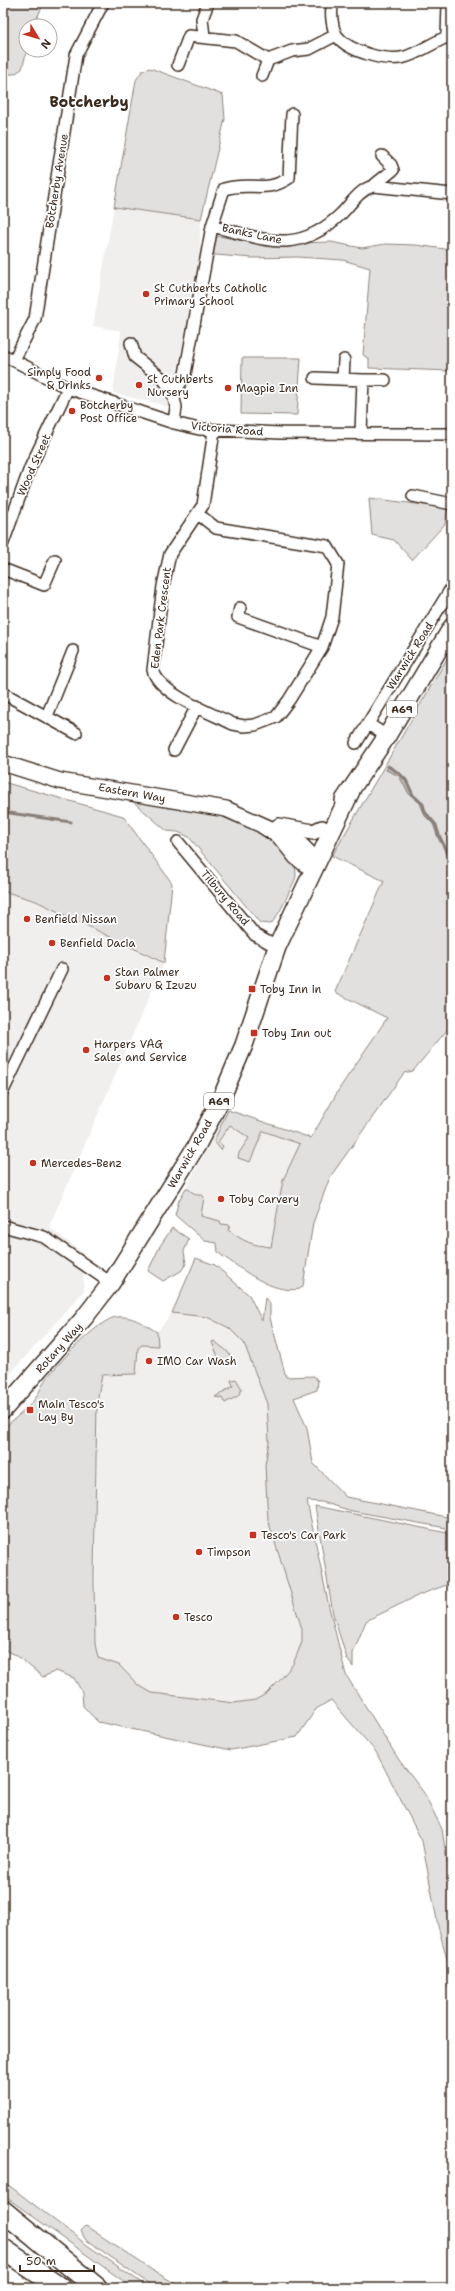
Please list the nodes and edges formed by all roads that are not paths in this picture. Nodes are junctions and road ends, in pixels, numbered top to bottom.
1 (103, 3) edge
2 (208, 3) edge
3 (333, 3) edge
4 (448, 3) edge
5 (336, 35) junction
6 (204, 36) junction
7 (450, 38) edge
8 (268, 60) junction
9 (178, 65) dead end
10 (262, 76) dead end
11 (292, 114) dead end
12 (382, 156) dead end
13 (373, 186) junction
14 (452, 194) edge
15 (212, 226) junction
16 (131, 343) dead end
17 (3, 355) edge
18 (14, 360) junction
19 (344, 360) dead end
20 (315, 378) dead end
21 (343, 379) junction
22 (363, 380) junction
23 (385, 380) dead end
24 (68, 388) junction
25 (174, 395) junction
26 (174, 423) junction
27 (214, 431) junction
28 (361, 434) junction
29 (452, 434) edge
30 (412, 496) dead end
31 (452, 504) edge
32 (198, 514) junction
33 (3, 543) edge
34 (55, 560) dead end
35 (3, 569) edge
36 (452, 587) edge
37 (240, 608) dead end
38 (452, 627) edge
39 (322, 647) junction
40 (73, 651) dead end
41 (3, 693) edge
42 (197, 706) junction
43 (47, 716) junction
44 (368, 724) junction
45 (76, 733) dead end
46 (387, 736) junction
47 (356, 743) dead end
48 (174, 750) dead end
49 (3, 763) edge
50 (351, 791) junction
51 (260, 824) junction
52 (322, 828) junction
53 (178, 842) dead end
54 (311, 860) junction
55 (277, 947) junction
56 (62, 969) dead end
57 (3, 1091) edge
58 (3, 1226) edge
59 (112, 1283) junction
60 (3, 1410) edge
61 (3, 2211) edge
62 (3, 2226) edge
63 (3, 2249) edge
64 (3, 2262) edge
65 (50, 2288) edge
66 (60, 2288) edge
67 (92, 2288) edge
68 (96, 2288) edge

1 - 18 street, Botcherby Avenue
2 - 6 street
3 - 5 street
4 - 7 street
5 - 7 street
5 - 8 street
6 - 8 street
6 - 9 street
8 - 10 street
11 - 15 street
12 - 13 street
13 - 14 street
13 - 15 street, Banks Lane
15 - 25 street, Banks Lane
16 - 25 street
17 - 18 street, Victoria Road
18 - 24 street, Victoria Road
19 - 21 street
20 - 21 street
21 - 22 street
22 - 23 street
22 - 28 street
24 - 26 street, Victoria Road
24 - 33 street, Wood Street
25 - 26 street
26 - 27 street, Victoria Road
27 - 28 street, Victoria Road
27 - 32 street, Eden Park Crescent
28 - 29 street, Victoria Road
30 - 31 street
32 - 39 street, Eden Park Crescent
32 - 42 street, Eden Park Crescent
34 - 35 street
36 - 44 street, Warwick Road
37 - 39 street
38 - 46 main road, Warwick Road / A69
39 - 42 street, Eden Park Crescent
40 - 43 street
41 - 43 street
42 - 48 street
43 - 45 street
44 - 46 street
44 - 47 street, Warwick Road
46 - 50 main road, Warwick Road / A69
49 - 51 street, Eastern Way
50 - 52 main road, Warwick Road / A69
50 - 54 main road, Warwick Road / A69
51 - 52 street, Eastern Way
51 - 54 street, Eastern Way
52 - 54 main road, Warwick Road / A69
53 - 55 street, Tilbury Road
54 - 55 main road, Warwick Road / A69
55 - 59 main road, Warwick Road / A69
56 - 57 street
58 - 59 street
59 - 60 main road, Rotary Way / A69
61 - 68 highway
62 - 67 highway
63 - 66 highway
64 - 65 highway

